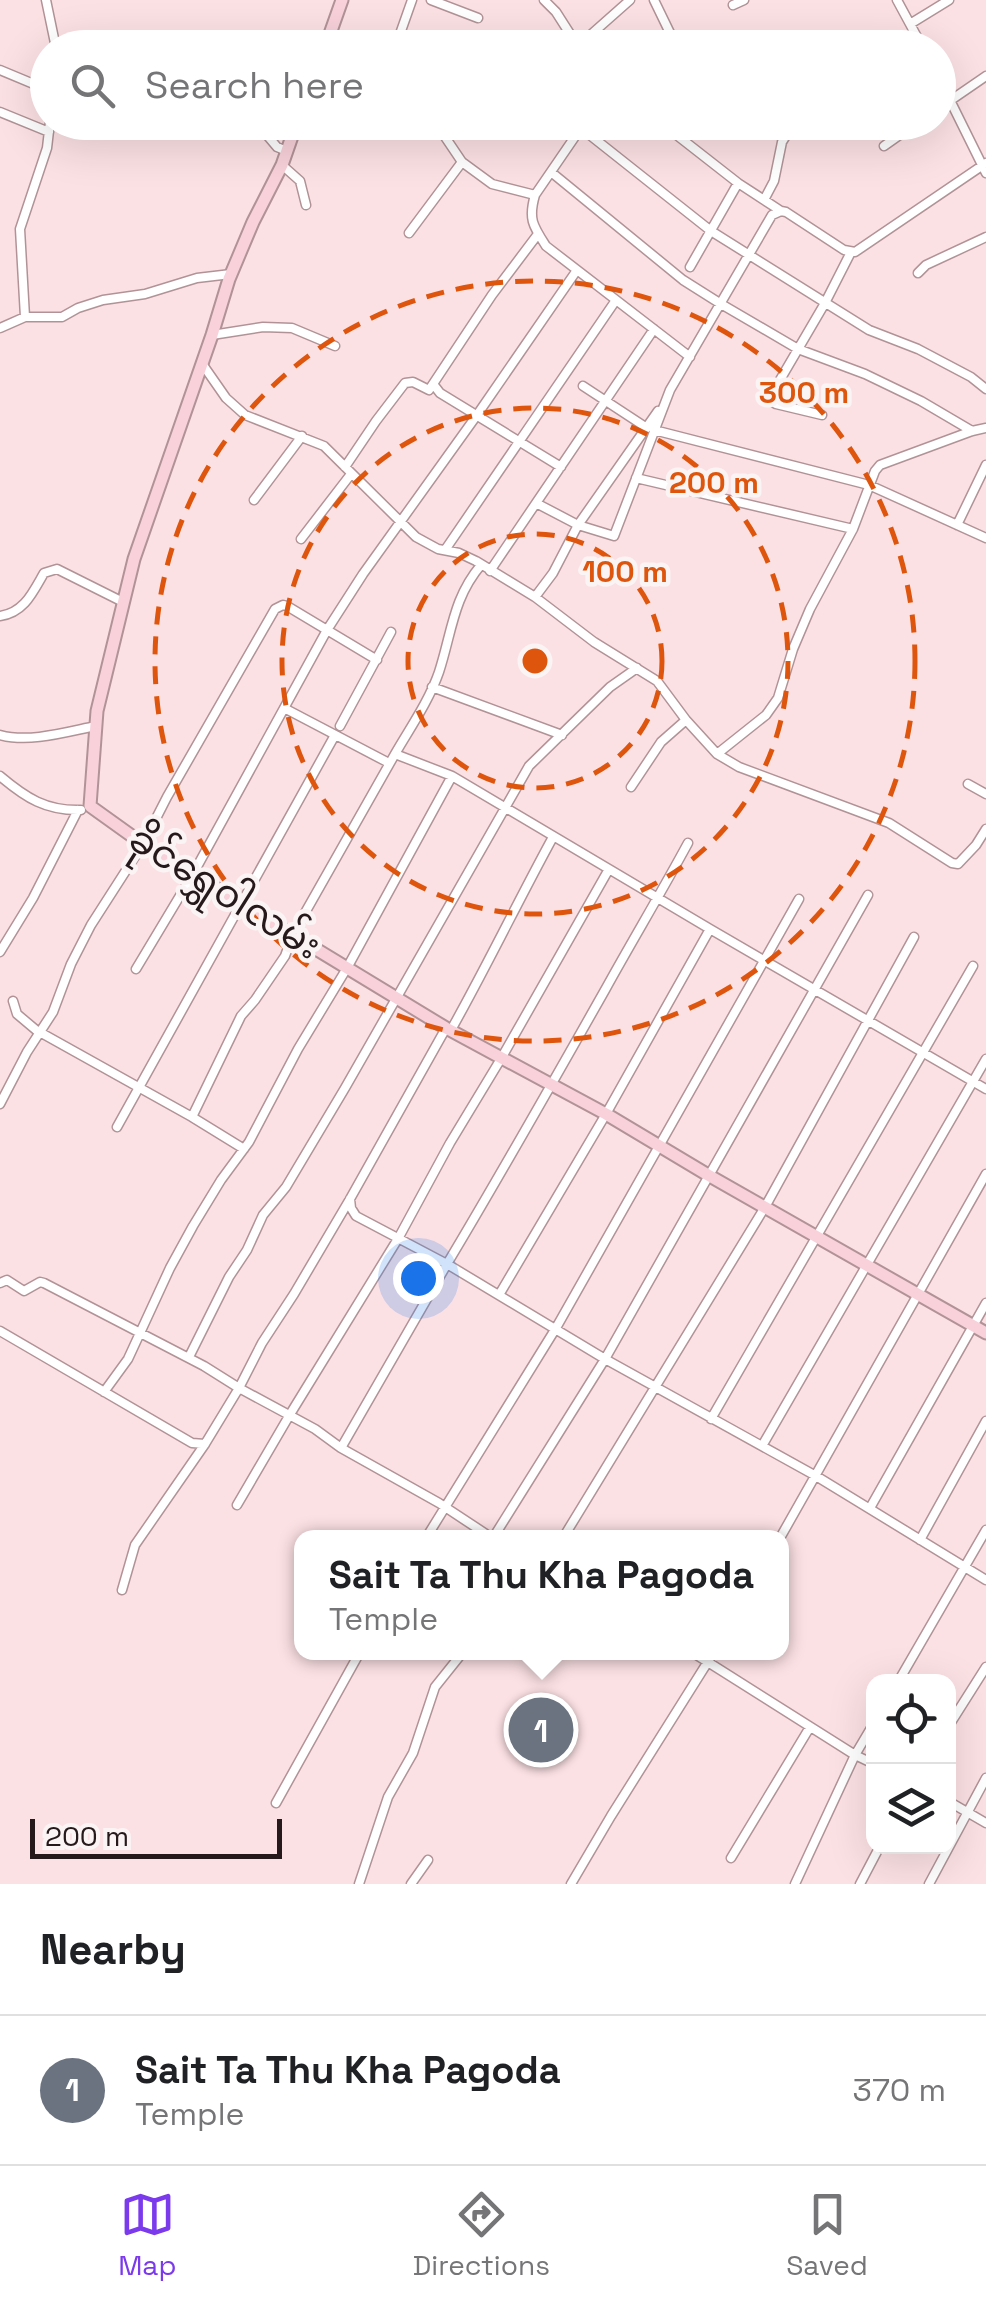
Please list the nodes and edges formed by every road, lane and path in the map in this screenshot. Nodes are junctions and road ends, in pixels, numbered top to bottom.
1 (46, 0) edge
2 (342, 0) edge
3 (412, 0) edge
4 (431, 0) edge
5 (630, 0) edge
6 (654, 0) edge
7 (744, 0) edge
8 (897, 0) edge
9 (950, 0) edge
10 (546, 1) edge
11 (733, 6) dead end
12 (478, 18) dead end
13 (910, 24) junction
14 (52, 30) edge
15 (331, 30) edge
16 (401, 30) edge
17 (566, 30) edge
18 (597, 30) edge
19 (669, 30) edge
20 (913, 30) edge
21 (0, 70) edge
22 (986, 76) edge
23 (30, 82) edge
24 (956, 98) edge
25 (956, 109) edge
26 (0, 112) edge
27 (30, 121) edge
28 (48, 140) edge
29 (271, 140) edge
30 (291, 140) edge
31 (447, 140) edge
32 (573, 140) edge
33 (601, 140) edge
34 (683, 140) edge
35 (783, 140) edge
36 (892, 140) edge
37 (884, 146) dead end
38 (287, 151) junction
39 (462, 162) junction
40 (282, 164) junction
41 (985, 167) edge
42 (551, 172) junction
43 (738, 183) junction
44 (534, 195) junction
45 (764, 200) junction
46 (306, 205) dead end
47 (781, 212) junction
48 (711, 231) junction
49 (409, 234) dead end
50 (538, 234) junction
51 (986, 237) edge
52 (851, 252) junction
53 (750, 256) junction
54 (690, 267) dead end
55 (578, 270) junction
56 (918, 273) dead end
57 (231, 274) junction
58 (616, 300) junction
59 (825, 302) junction
60 (721, 304) junction
61 (25, 317) junction
62 (0, 328) edge
63 (654, 329) junction
64 (212, 335) junction
65 (335, 346) dead end
66 (798, 348) junction
67 (690, 357) junction
68 (201, 362) junction
69 (433, 384) junction
70 (582, 386) dead end
71 (986, 389) edge
72 (605, 401) junction
73 (477, 416) junction
74 (822, 416) dead end
75 (986, 428) edge
76 (650, 429) junction
77 (972, 430) junction
78 (302, 436) junction
79 (520, 442) junction
80 (986, 464) edge
81 (561, 466) junction
82 (348, 471) junction
83 (636, 478) junction
84 (869, 485) junction
85 (254, 500) dead end
86 (536, 503) junction
87 (402, 522) junction
88 (578, 525) junction
89 (957, 525) junction
90 (853, 529) junction
91 (986, 538) edge
92 (301, 540) dead end
93 (445, 550) junction
94 (486, 568) junction
95 (535, 597) junction
96 (123, 602) junction
97 (0, 616) edge
98 (327, 630) junction
99 (391, 632) dead end
100 (376, 660) junction
101 (637, 668) junction
102 (432, 687) junction
103 (284, 708) junction
104 (686, 720) junction
105 (96, 726) junction
106 (340, 726) dead end
107 (0, 734) edge
108 (335, 735) junction
109 (562, 735) junction
110 (717, 754) junction
111 (392, 758) junction
112 (0, 776) edge
113 (452, 776) junction
114 (968, 784) dead end
115 (630, 787) dead end
116 (986, 794) edge
117 (504, 806) junction
118 (84, 808) junction
119 (986, 828) edge
120 (554, 837) junction
121 (688, 843) dead end
122 (143, 844) junction
123 (609, 869) junction
124 (193, 874) junction
125 (868, 895) dead end
126 (658, 898) junction
127 (799, 899) dead end
128 (242, 904) junction
129 (710, 930) junction
130 (294, 934) junction
131 (914, 937) dead end
132 (0, 952) edge
133 (764, 960) junction
134 (974, 966) dead end
135 (347, 968) junction
136 (136, 969) dead end
137 (815, 990) junction
138 (396, 996) junction
139 (13, 1002) dead end
140 (869, 1021) junction
141 (449, 1029) junction
142 (40, 1032) junction
143 (924, 1052) junction
144 (502, 1056) junction
145 (986, 1059) edge
146 (973, 1081) junction
147 (553, 1086) junction
148 (139, 1088) junction
149 (986, 1089) edge
150 (0, 1104) edge
151 (606, 1114) junction
152 (192, 1117) junction
153 (117, 1127) dead end
154 (658, 1146) junction
155 (244, 1148) junction
156 (986, 1174) edge
157 (708, 1175) junction
158 (350, 1199) junction
159 (765, 1207) junction
160 (817, 1236) junction
161 (398, 1237) junction
162 (447, 1264) junction
163 (867, 1265) junction
164 (0, 1284) edge
165 (918, 1294) junction
166 (499, 1295) junction
167 (986, 1302) edge
168 (973, 1325) junction
169 (556, 1328) junction
170 (0, 1331) edge
171 (141, 1332) junction
172 (986, 1333) edge
173 (189, 1358) junction
174 (606, 1359) junction
175 (656, 1387) junction
176 (239, 1388) junction
177 (104, 1392) junction
178 (288, 1416) junction
179 (711, 1419) junction
180 (986, 1422) edge
181 (205, 1444) junction
182 (762, 1446) junction
183 (341, 1448) junction
184 (816, 1476) junction
185 (237, 1505) dead end
186 (445, 1507) junction
187 (870, 1508) junction
188 (431, 1530) edge
189 (480, 1530) edge
190 (497, 1530) edge
191 (567, 1530) edge
192 (785, 1530) edge
193 (986, 1530) edge
194 (920, 1540) junction
195 (964, 1568) junction
196 (986, 1580) edge
197 (122, 1590) dead end
198 (356, 1660) edge
199 (457, 1660) edge
200 (705, 1660) edge
201 (708, 1662) junction
202 (986, 1667) edge
203 (903, 1674) edge
204 (956, 1714) edge
205 (810, 1727) junction
206 (866, 1736) edge
207 (855, 1755) junction
208 (866, 1760) edge
209 (986, 1778) edge
210 (276, 1803) dead end
211 (956, 1805) edge
212 (967, 1811) junction
213 (986, 1823) edge
214 (876, 1854) edge
215 (731, 1858) dead end
216 (428, 1860) dead end
217 (415, 1882) edge
218 (359, 1884) edge
219 (571, 1884) edge
220 (795, 1884) edge
221 (860, 1884) edge
222 (929, 1884) edge

1 - 14 street
2 - 15 street
3 - 16 street
4 - 12 street
5 - 18 street
6 - 19 street
7 - 11 street
8 - 13 street
9 - 13 street
10 - 17 street
13 - 20 street
21 - 23 street
22 - 24 street
25 - 41 street
26 - 27 street
28 - 61 street
29 - 38 street
30 - 38 street, ခိုင်ရွှေဝါလမ်း
31 - 39 street
32 - 42 street
33 - 48 street
34 - 43 street
35 - 45 street
36 - 37 street
38 - 40 street, ခိုင်ရွှေဝါလမ်း
39 - 44 street
39 - 49 street
40 - 46 street
40 - 57 street, ခိုင်ရွှေဝါလမ်း
41 - 52 street
42 - 44 street
42 - 60 street
43 - 45 street
43 - 48 street
44 - 50 street
45 - 47 street
47 - 52 street
47 - 53 street
48 - 53 street
48 - 54 street
50 - 55 street
50 - 69 street
51 - 56 street
52 - 59 street
53 - 59 street
53 - 60 street
55 - 58 street
55 - 73 street
57 - 61 street
57 - 64 street, ခိုင်ရွှေဝါလမ်း
58 - 63 street
58 - 79 street
59 - 66 street
59 - 71 street
60 - 66 street
60 - 67 street
61 - 62 street
63 - 67 street
63 - 72 street
64 - 65 street
64 - 68 street, ခိုင်ရွှေဝါလမ်း
66 - 74 street
66 - 77 street
67 - 76 street
68 - 78 street
68 - 96 street, ခိုင်ရွှေဝါလမ်း
69 - 73 street
69 - 82 street
70 - 72 street
72 - 76 street
72 - 81 street
73 - 79 street
73 - 87 street
75 - 77 street
76 - 83 street
76 - 84 street
76 - 88 street
77 - 84 street
78 - 82 street
78 - 85 street
79 - 81 street
79 - 93 street
80 - 89 street
81 - 86 street
82 - 87 street
82 - 92 street
83 - 88 street
83 - 90 street
84 - 89 street
84 - 90 street
86 - 88 street
86 - 94 street
87 - 93 street
87 - 98 street
88 - 95 street
89 - 91 street
90 - 110 street
93 - 94 street
94 - 95 street
94 - 102 street
95 - 101 street
96 - 97 street
96 - 105 street, ခိုင်ရွှေဝါလမ်း
98 - 100 street
98 - 103 street
98 - 122 street
99 - 100 street
100 - 106 street
101 - 104 street
101 - 109 street
102 - 109 street
102 - 111 street
103 - 108 street
103 - 124 street
104 - 110 street
104 - 115 street
105 - 107 street
105 - 118 street, ခိုင်ရွှေဝါလမ်း
108 - 111 street
108 - 128 street
109 - 117 street
110 - 119 street
111 - 113 street
111 - 130 street
112 - 118 street
113 - 117 street
113 - 135 street
114 - 116 street
117 - 120 street
117 - 138 street
118 - 122 street, ခိုင်ရွှေဝါလမ်း
118 - 132 street
120 - 123 street
120 - 141 street
121 - 126 street
122 - 124 street, ခိုင်ရွှေဝါလမ်း
122 - 142 street
123 - 126 street
123 - 144 street
124 - 128 street, ခိုင်ရွှေဝါလမ်း
124 - 136 street
125 - 137 street
126 - 129 street
126 - 147 street
127 - 133 street
128 - 130 street, ခိုင်ရွှေဝါလမ်း
128 - 148 street
129 - 133 street
129 - 151 street
130 - 135 street, ခိုင်ရွှေဝါလမ်း
130 - 152 street
131 - 140 street
133 - 137 street
133 - 154 street
134 - 143 street
135 - 138 street, ခိုင်ရွှေဝါလမ်း
135 - 155 street
137 - 140 street
137 - 157 street
138 - 141 street, ခိုင်ရွှေဝါလမ်း
138 - 173 street
139 - 142 street
140 - 143 street
140 - 159 street
141 - 144 street, ခိုင်ရွှေဝါလမ်း
141 - 158 street
142 - 148 street
142 - 150 street
143 - 146 street
143 - 160 street
144 - 147 street, ခိုင်ရွှေဝါလမ်း
144 - 161 street
145 - 146 street
146 - 149 street
146 - 163 street
147 - 151 street, ခိုင်ရွှေဝါလမ်း
147 - 162 street
148 - 152 street
148 - 153 street
151 - 154 street, ခိုင်ရွှေဝါလမ်း
151 - 166 street
152 - 155 street
154 - 157 street, ခိုင်ရွှေဝါလမ်း
154 - 169 street
155 - 171 street
156 - 165 street
157 - 159 street, ခိုင်ရွှေဝါလမ်း
157 - 174 street
158 - 161 street
158 - 176 street
159 - 160 street, ခိုင်ရွှေဝါလမ်း
159 - 175 street
160 - 163 street, ခိုင်ရွှေဝါလမ်း
160 - 179 street
161 - 162 street
161 - 178 street
162 - 166 street
162 - 183 street
163 - 165 street, ခိုင်ရွှေဝါလမ်း
163 - 182 street
164 - 171 street
165 - 168 street, ခိုင်ရွှေဝါလမ်း
165 - 184 street
166 - 169 street
167 - 168 street
168 - 172 street, ခိုင်ရွှေဝါလမ်း
168 - 187 street
169 - 174 street
169 - 186 street
170 - 177 street
171 - 173 street
171 - 177 street
173 - 176 street
174 - 175 street
174 - 190 street
175 - 179 street
175 - 191 street
176 - 178 street
176 - 181 street
177 - 181 street
178 - 183 street
178 - 185 street
179 - 182 street
180 - 194 street
181 - 197 street
182 - 184 street
183 - 186 street
184 - 187 street
184 - 192 street
186 - 188 street
186 - 189 street
187 - 194 street
193 - 195 street
194 - 195 street
195 - 196 street
195 - 203 street
198 - 210 street
199 - 218 street
200 - 201 street
201 - 205 street
201 - 219 street
202 - 204 street
205 - 207 street
205 - 215 street
206 - 207 street
207 - 208 street
207 - 220 street
209 - 212 street
211 - 212 street
212 - 213 street
212 - 222 street
214 - 221 street
216 - 217 street

